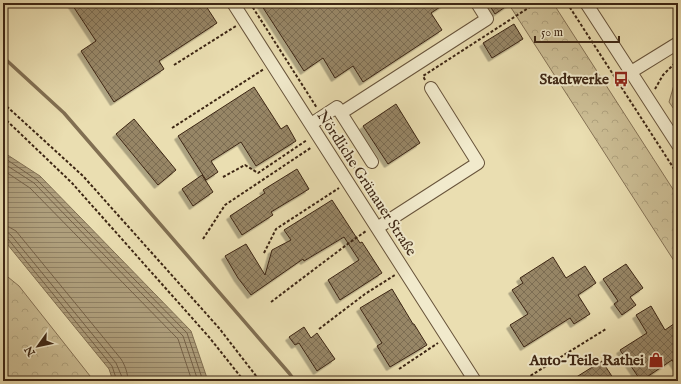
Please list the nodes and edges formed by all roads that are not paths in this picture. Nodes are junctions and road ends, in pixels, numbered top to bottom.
1 (233, 3) edge
2 (477, 3) edge
3 (586, 3) edge
4 (678, 43) edge
5 (631, 72) junction
6 (431, 88) road end
7 (341, 113) junction
8 (316, 133) junction
9 (678, 145) edge
10 (372, 162) dead end
11 (376, 227) junction
12 (475, 381) edge

1 - 8 street, Nördliche Grünauer Straße
2 - 7 street
3 - 5 street
4 - 5 street
5 - 9 street
6 - 11 street
7 - 8 street
7 - 10 street
8 - 11 street, Nördliche Grünauer Straße
11 - 12 street, Nördliche Grünauer Straße

